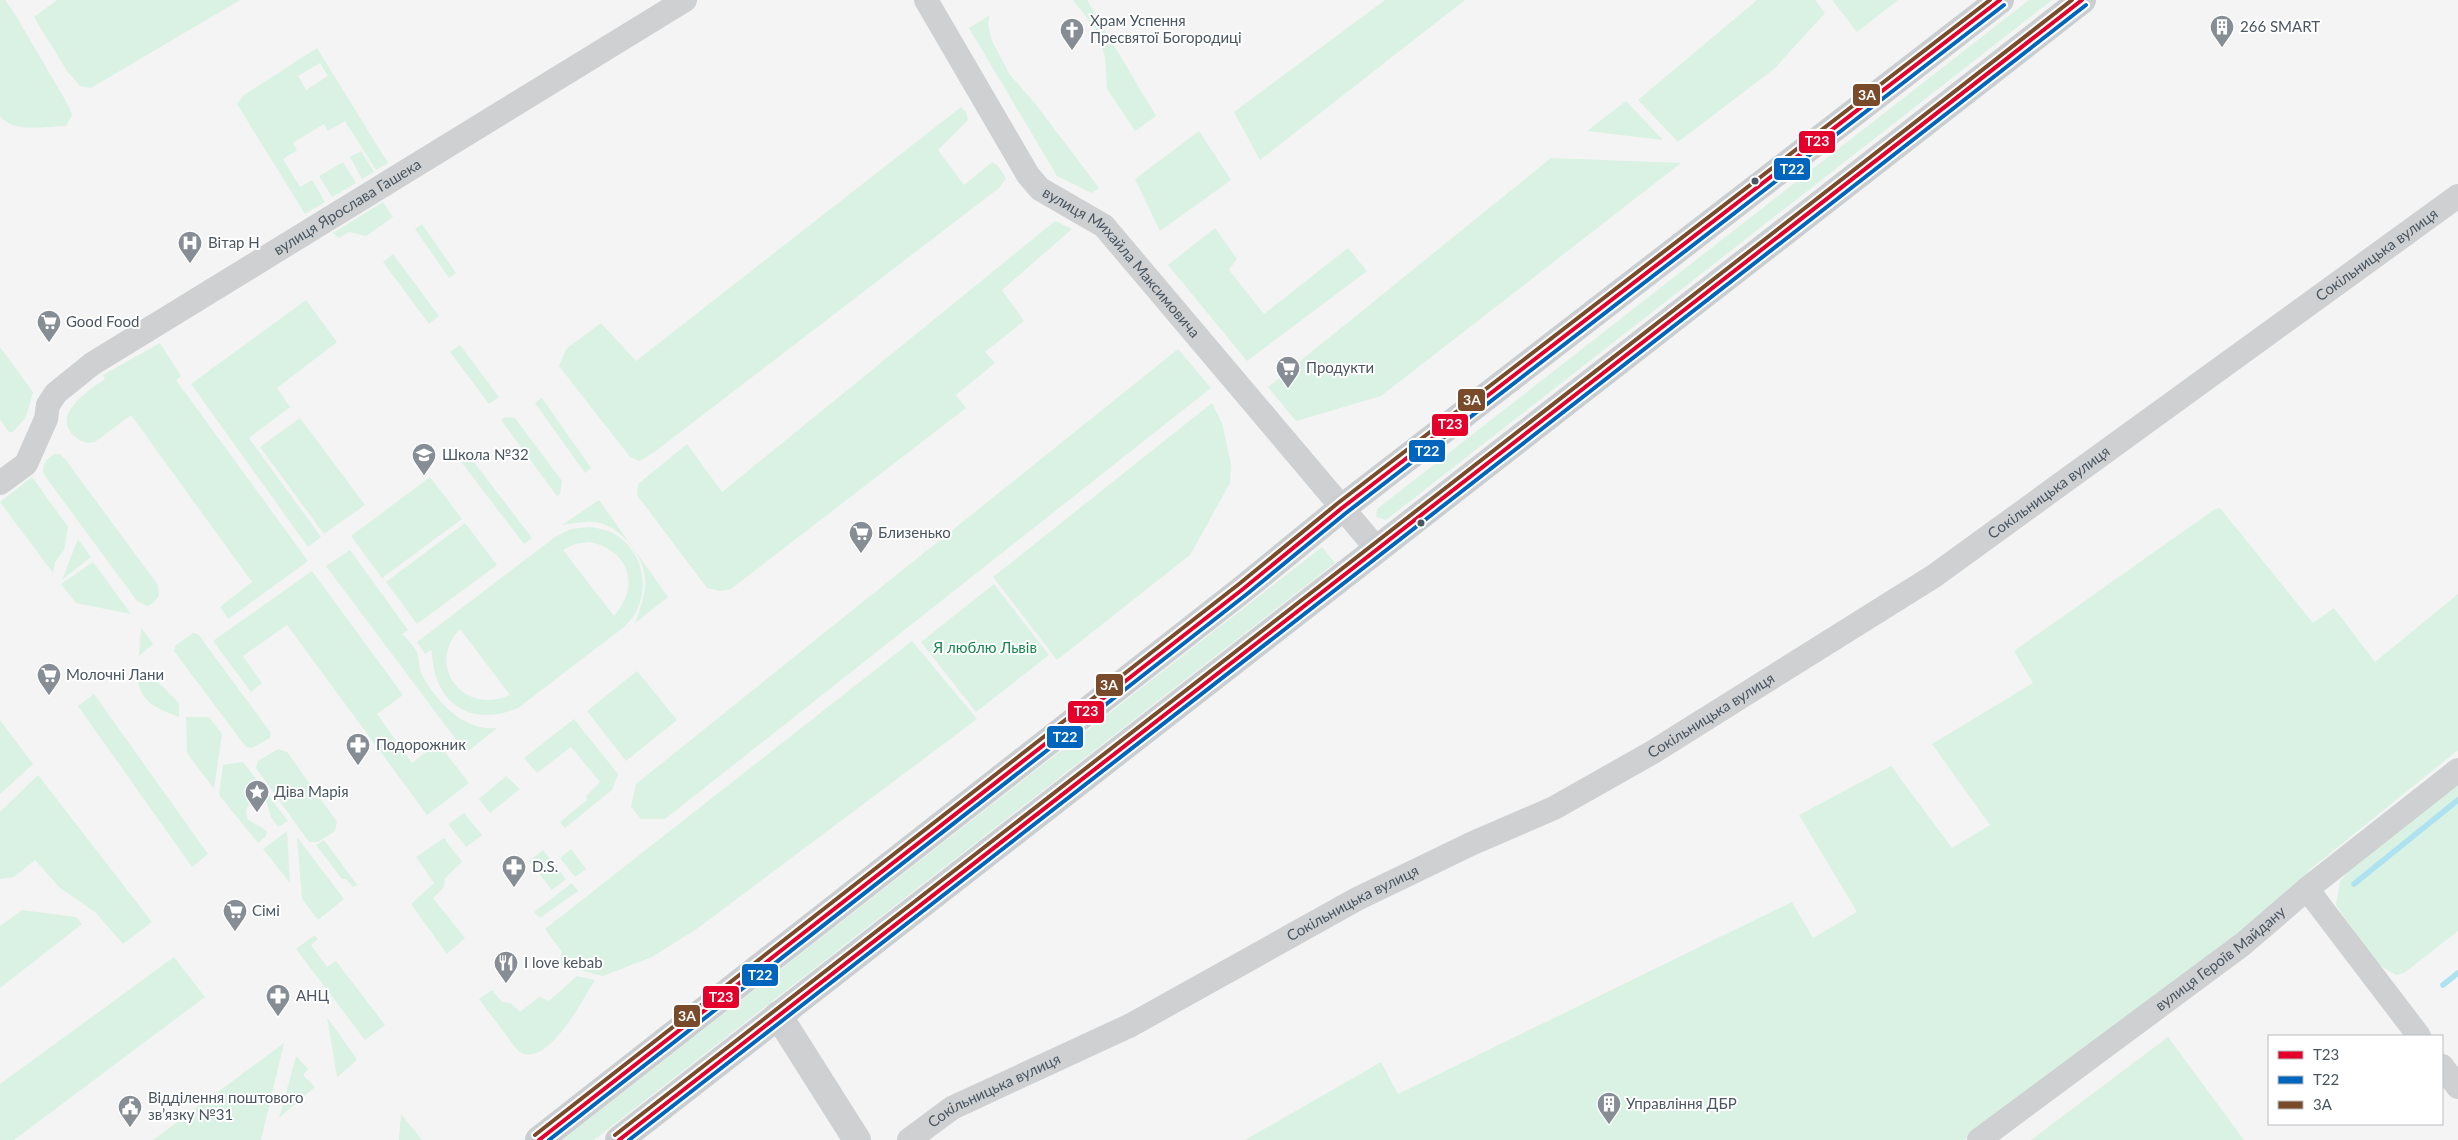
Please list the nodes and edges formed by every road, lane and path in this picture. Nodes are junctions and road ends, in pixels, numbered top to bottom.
1 (685, 0) edge
2 (926, 0) edge
3 (2000, 0) edge
4 (2082, 0) edge
5 (2458, 196) edge
6 (0, 483) edge
7 (1342, 508) junction
8 (1377, 549) junction
9 (2458, 770) edge
10 (2307, 889) junction
11 (778, 1015) junction
12 (2418, 1035) edge
13 (2443, 1067) edge
14 (2458, 1087) edge
15 (538, 1140) edge
16 (619, 1140) edge
17 (857, 1140) edge
18 (909, 1140) edge
19 (1979, 1140) edge

1 - 6 street, вулиця Ярослава Гашека
2 - 7 street, вулиця Михайла Максимовича
3 - 7 main road
4 - 8 main road
5 - 18 street, Сокільницька вулиця
7 - 8 street, вулиця Михайла Максимовича
7 - 15 main road
8 - 11 main road
9 - 10 street, вулиця Героїв Майдану
10 - 12 street
10 - 19 street, вулиця Героїв Майдану
11 - 16 main road
11 - 17 street
13 - 14 street

